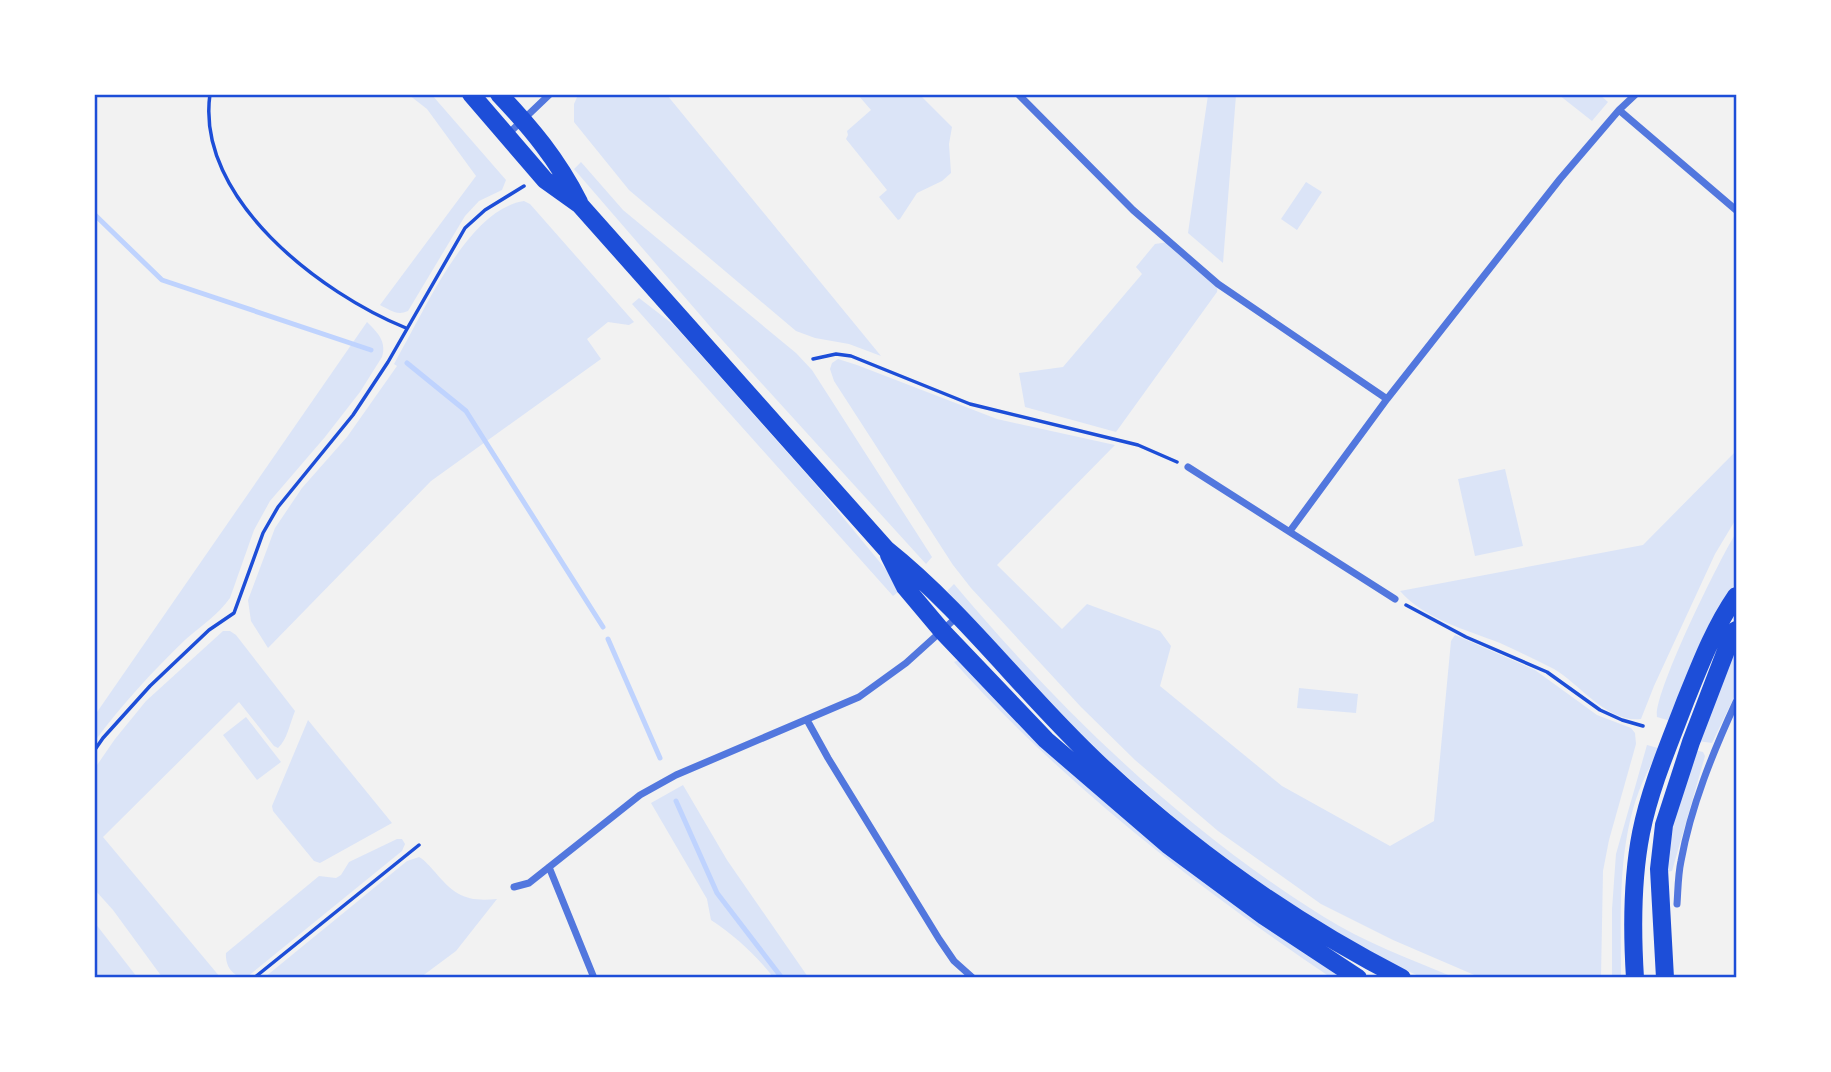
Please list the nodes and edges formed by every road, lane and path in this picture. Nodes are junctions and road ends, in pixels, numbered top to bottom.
1 (210, 94) edge
2 (471, 94) edge
3 (499, 94) edge
4 (551, 94) edge
5 (1017, 94) edge
6 (1636, 94) edge
7 (1619, 110) junction
8 (523, 120) junction
9 (507, 135) junction
10 (524, 186) dead end
11 (580, 205) junction
12 (1737, 211) edge
13 (406, 328) junction
14 (813, 359) dead end
15 (1387, 399) junction
16 (1188, 467) joint
17 (1290, 531) junction
18 (886, 549) junction
19 (1395, 599) joint
20 (1735, 602) edge
21 (958, 616) junction
22 (1737, 630) edge
23 (942, 631) junction
24 (1737, 702) edge
25 (807, 720) junction
26 (1643, 726) dead end
27 (94, 751) edge
28 (419, 845) dead end
29 (549, 867) junction
30 (514, 887) dead end
31 (1677, 904) dead end
32 (254, 978) edge
33 (594, 978) edge
34 (973, 978) edge
35 (1358, 978) edge
36 (1402, 978) edge
37 (1635, 978) edge
38 (1665, 978) edge

1 - 13 path
2 - 9 main road
3 - 8 main road
4 - 8 street
5 - 15 street
6 - 7 street
7 - 12 street
7 - 15 street
8 - 9 street
8 - 11 main road
9 - 11 main road
10 - 13 path
11 - 18 main road
13 - 27 path
14 - 16 path
15 - 17 street
16 - 17 street
17 - 19 street
18 - 21 main road
18 - 23 main road
19 - 26 path
20 - 37 main road
21 - 23 street
21 - 36 main road
22 - 38 main road
23 - 25 street
23 - 35 main road
24 - 31 street
25 - 29 street
25 - 34 street
28 - 32 path
29 - 30 street
29 - 33 street

